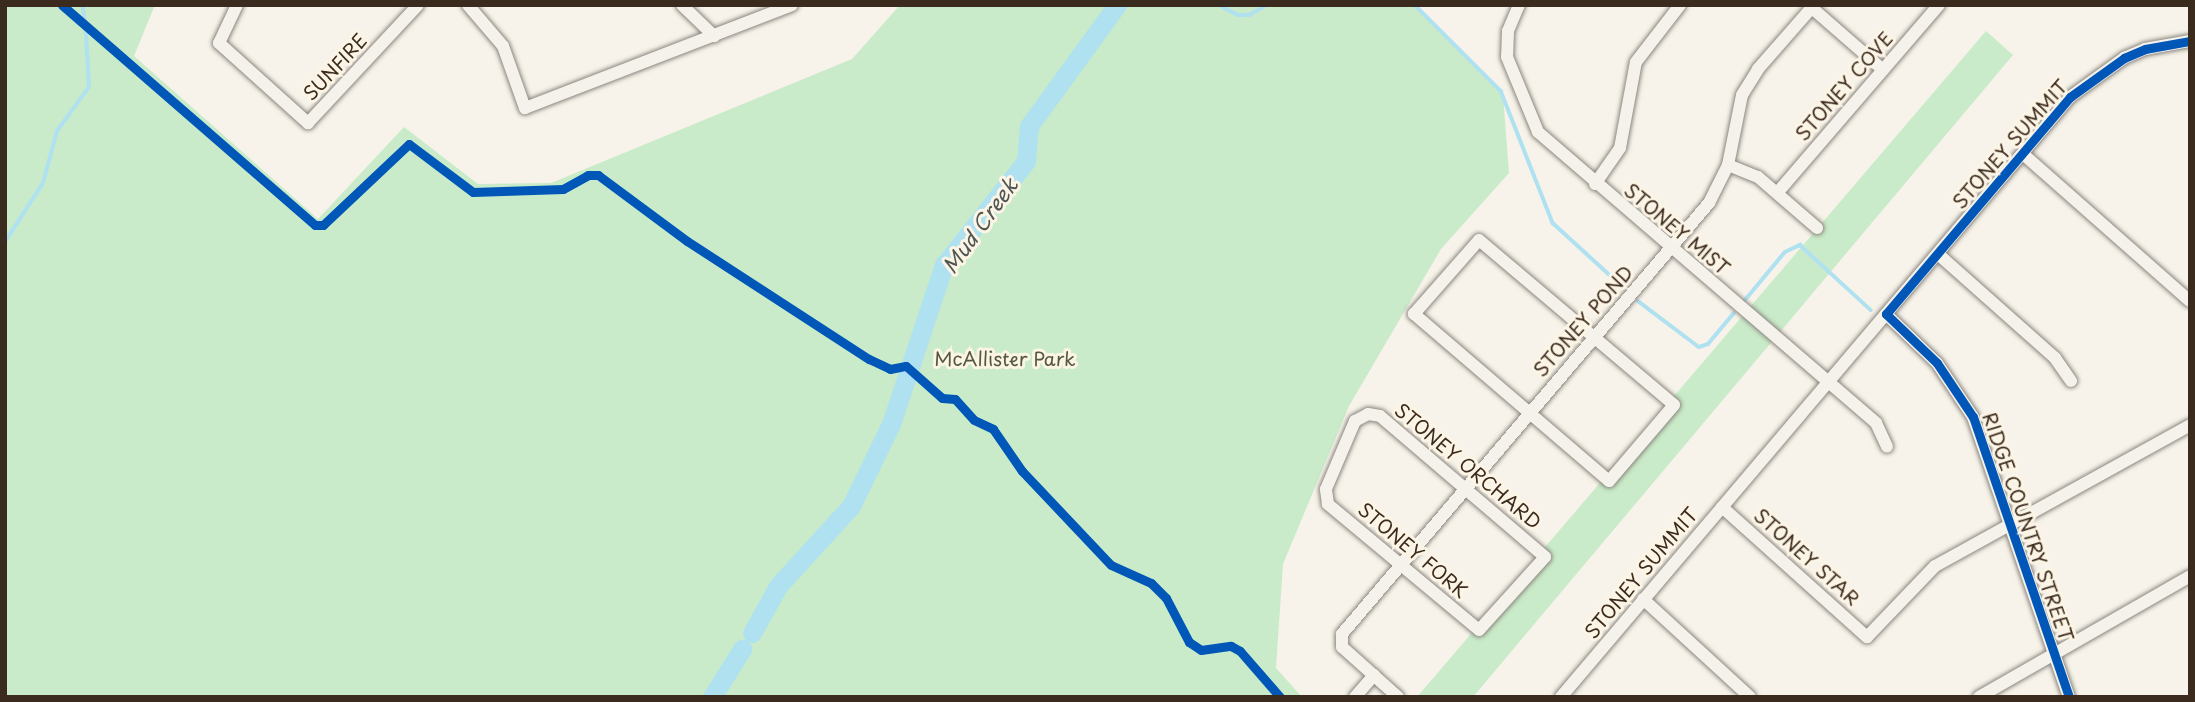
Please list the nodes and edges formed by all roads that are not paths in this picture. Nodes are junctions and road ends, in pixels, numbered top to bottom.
1 (236, 5) edge
2 (418, 5) edge
3 (468, 5) edge
4 (682, 5) edge
5 (792, 5) edge
6 (1519, 5) edge
7 (1680, 5) edge
8 (1938, 5) edge
9 (1813, 7) edge
10 (714, 36) junction
11 (2190, 41) edge
12 (1883, 70) junction
13 (2023, 154) junction
14 (1728, 165) junction
15 (1595, 184) junction
16 (1778, 192) junction
17 (1817, 228) dead end
18 (1671, 248) junction
19 (1938, 254) junction
20 (2190, 301) edge
21 (1886, 314) junction
22 (1594, 338) junction
23 (2071, 381) dead end
24 (1829, 382) junction
25 (1528, 414) junction
26 (2190, 425) edge
27 (1887, 447) dead end
28 (1463, 489) junction
29 (1325, 498) joint
30 (1722, 507) junction
31 (2010, 525) junction
32 (1399, 565) junction
33 (2190, 576) edge
34 (1643, 600) junction
35 (1479, 630) joint
36 (2053, 651) junction
37 (1374, 675) junction
38 (1564, 696) edge
39 (1356, 697) edge
40 (1398, 697) edge
41 (1750, 697) edge
42 (1979, 697) edge
43 (2069, 697) edge

1 - 2 street, SUNFIRE
3 - 10 street
4 - 10 street
5 - 10 street
6 - 15 street, STONEY MIST
7 - 15 street
8 - 12 street, STONEY COVE
9 - 12 street
9 - 14 street, STONEY POND
11 - 13 street, STONEY SUMMIT
12 - 16 street, STONEY COVE
13 - 19 street, STONEY SUMMIT
13 - 20 street
14 - 16 street
14 - 18 street, STONEY POND
15 - 18 street, STONEY MIST
16 - 17 street
18 - 22 street, STONEY POND
18 - 24 street, STONEY MIST
19 - 21 street, STONEY SUMMIT
19 - 23 street
21 - 24 street, STONEY SUMMIT
21 - 31 street, RIDGE COUNTRY STREET
22 - 25 street, STONEY POND
22 - 25 street
22 - 25 street
24 - 27 street, STONEY MIST
24 - 30 street, STONEY SUMMIT
25 - 28 street, STONEY POND
26 - 31 street
28 - 29 street, STONEY ORCHARD
28 - 32 street, STONEY POND
28 - 35 street, STONEY ORCHARD
29 - 32 street, STONEY FORK
30 - 31 street, STONEY STAR
30 - 34 street, STONEY SUMMIT
31 - 36 street, RIDGE COUNTRY STREET
32 - 35 street, STONEY FORK
32 - 37 street, STONEY POND
33 - 36 street
34 - 38 street, STONEY SUMMIT
34 - 41 street
36 - 42 street
36 - 43 street, RIDGE COUNTRY STREET
37 - 39 street
37 - 40 street

